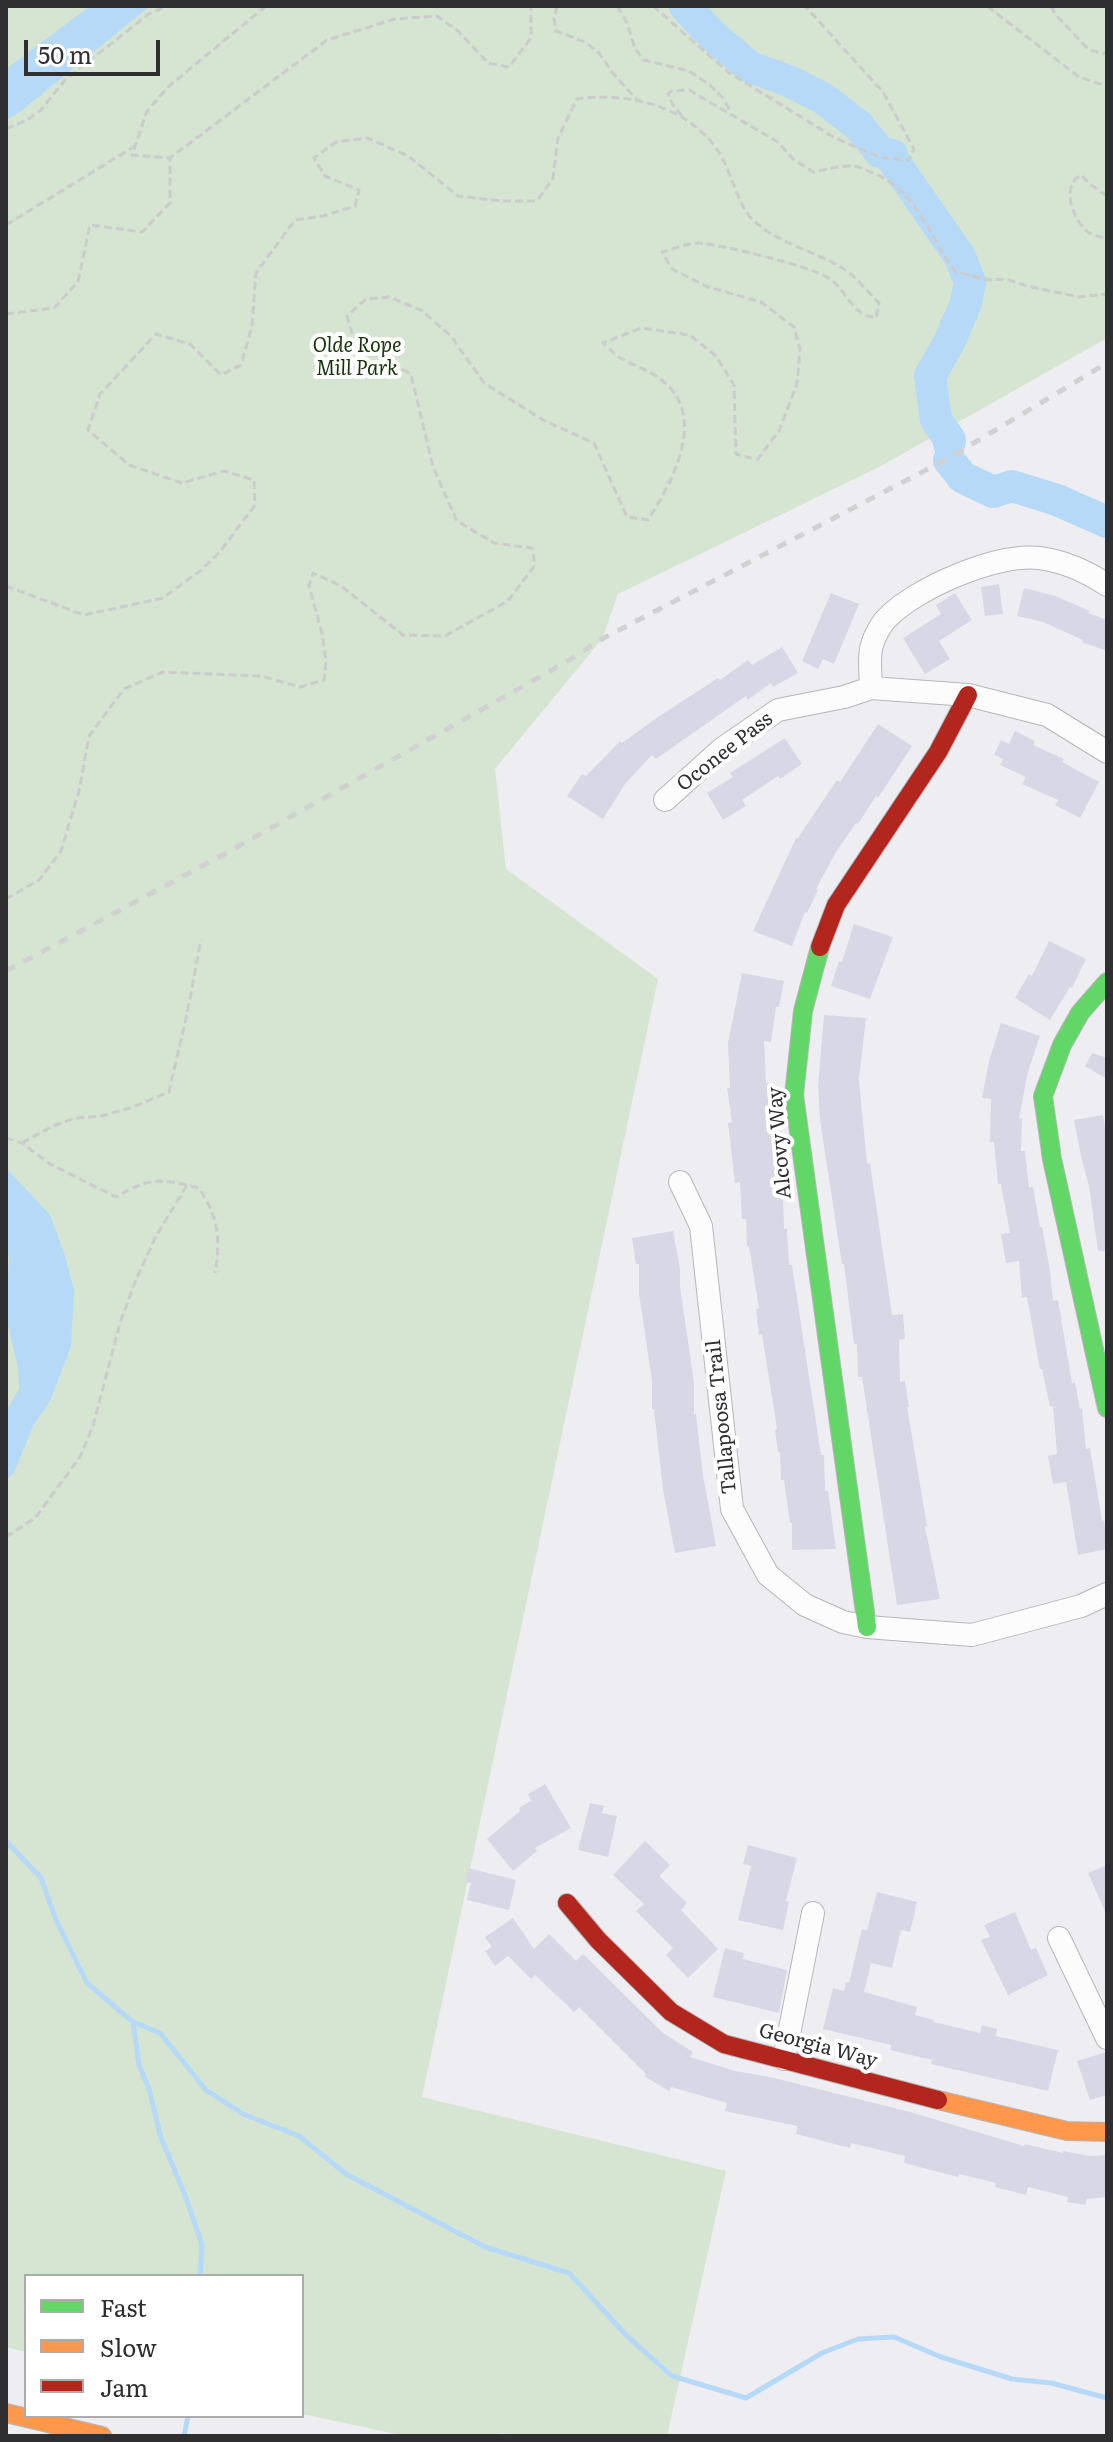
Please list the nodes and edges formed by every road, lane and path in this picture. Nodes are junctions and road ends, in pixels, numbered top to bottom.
1 (167, 6) edge
2 (266, 6) edge
3 (531, 6) edge
4 (557, 6) edge
5 (617, 6) edge
6 (653, 6) edge
7 (805, 6) edge
8 (987, 6) edge
9 (1051, 6) edge
10 (1107, 54) edge
11 (1107, 86) edge
12 (637, 100) junction
13 (731, 114) junction
14 (689, 122) junction
15 (6, 129) edge
16 (135, 146) junction
17 (170, 158) junction
18 (1107, 196) edge
19 (6, 225) edge
20 (1107, 239) edge
21 (1107, 294) edge
22 (6, 314) edge
23 (1107, 585) edge
24 (6, 586) edge
25 (871, 688) junction
26 (968, 695) junction
27 (1107, 752) edge
28 (665, 800) dead end
29 (6, 899) edge
30 (201, 940) dead end
31 (1107, 982) edge
32 (6, 1138) edge
33 (22, 1143) junction
34 (680, 1182) dead end
35 (187, 1185) junction
36 (215, 1273) dead end
37 (1107, 1408) edge
38 (6, 1537) edge
39 (1107, 1594) edge
40 (867, 1627) junction
41 (567, 1903) dead end
42 (813, 1913) dead end
43 (1059, 1938) dead end
44 (1107, 2038) edge
45 (784, 2059) junction
46 (1107, 2132) edge
47 (26, 2418) edge
48 (93, 2435) edge

1 - 15 path
2 - 16 path
3 - 17 path
4 - 12 path
5 - 13 path
6 - 7 path
8 - 11 path
9 - 10 path
12 - 14 path
12 - 24 path
13 - 14 path
13 - 21 path
14 - 29 path
16 - 17 path
16 - 19 path
17 - 22 path
18 - 20 path
23 - 25 street
25 - 26 street, Oconee Pass
25 - 28 street, Oconee Pass
26 - 27 street, Oconee Pass
26 - 40 street, Alcovy Way
30 - 33 path
31 - 37 street
32 - 33 path
33 - 35 path
34 - 40 street, Tallapoosa Trail
35 - 36 path
35 - 38 path
39 - 40 street, Tallapoosa Trail
41 - 45 street, Georgia Way
42 - 45 street
43 - 44 street
45 - 46 street, Georgia Way
47 - 48 street

